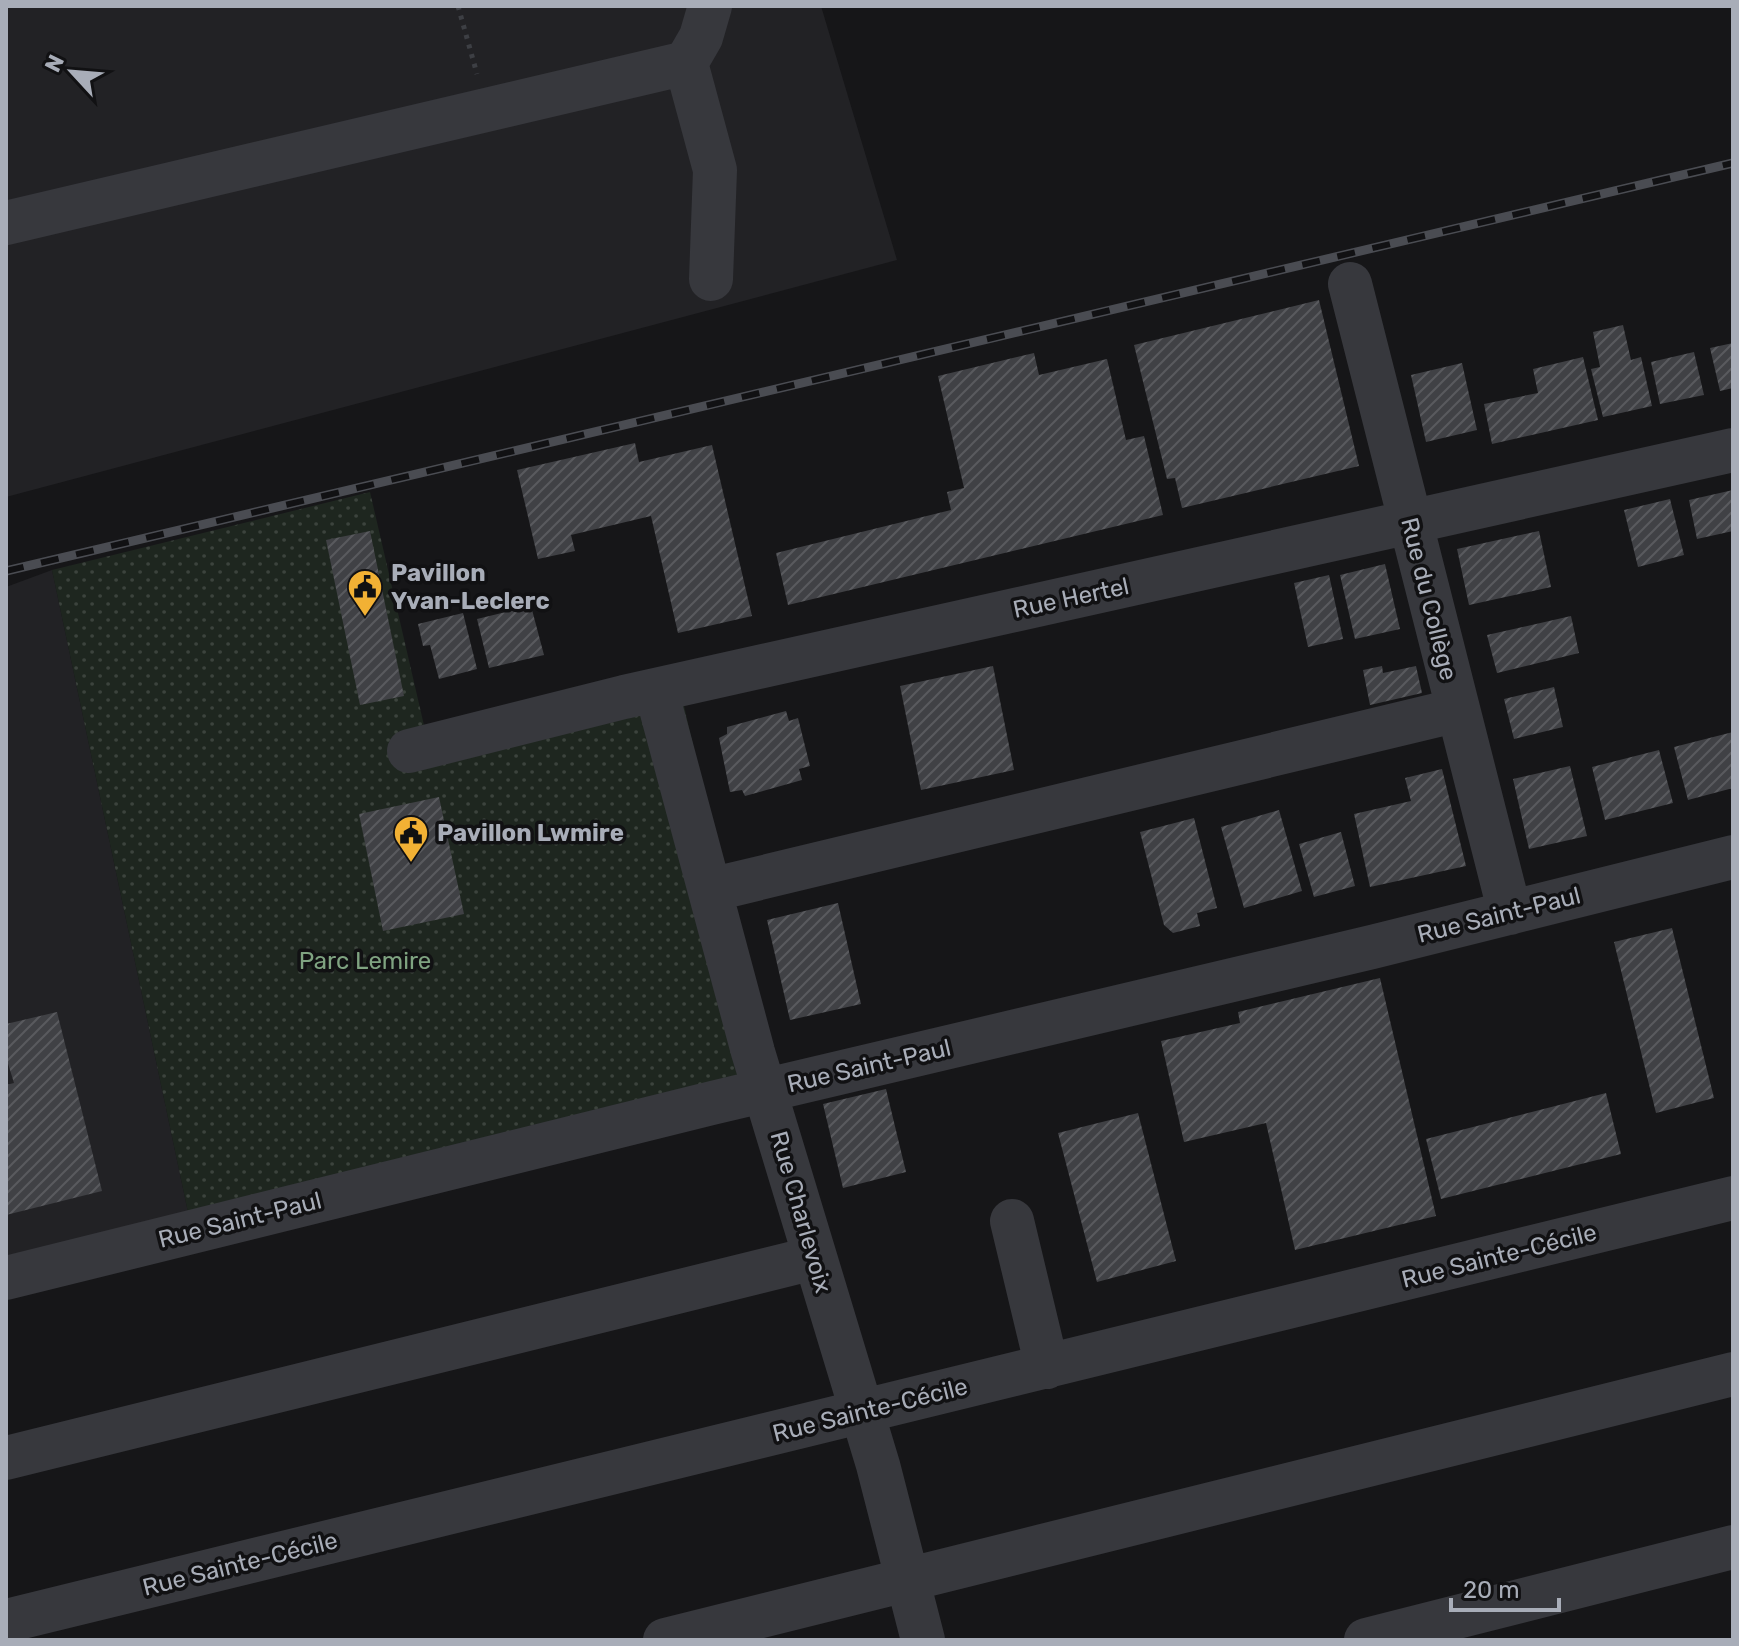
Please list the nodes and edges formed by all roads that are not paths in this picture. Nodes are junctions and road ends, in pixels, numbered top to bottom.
1 (710, 6) edge
2 (686, 63) junction
3 (6, 223) edge
4 (711, 279) dead end
5 (1350, 284) dead end
6 (1733, 450) edge
7 (1409, 523) junction
8 (656, 690) junction
9 (1458, 710) junction
10 (409, 751) dead end
11 (1733, 857) edge
12 (710, 890) junction
13 (1510, 913) junction
14 (765, 1090) junction
15 (1733, 1198) edge
16 (1012, 1221) dead end
17 (814, 1258) junction
18 (6, 1278) edge
19 (1047, 1367) junction
20 (1733, 1374) edge
21 (861, 1412) junction
22 (6, 1458) edge
23 (1733, 1547) edge
24 (907, 1580) junction
25 (6, 1621) edge
26 (665, 1640) edge
27 (923, 1640) edge
28 (1366, 1640) edge

1 - 2 street
2 - 3 street
2 - 4 street
5 - 7 street, Rue du Collège
6 - 7 street, Rue Hertel
7 - 8 street, Rue Hertel
7 - 9 street, Rue du Collège
8 - 10 street, Rue Hertel
8 - 12 street, Rue Charlevoix
9 - 12 street
9 - 13 street, Rue du Collège
11 - 13 street, Rue Saint-Paul
12 - 14 street, Rue Charlevoix
13 - 14 street, Rue Saint-Paul
14 - 17 street, Rue Charlevoix
14 - 18 street, Rue Saint-Paul
15 - 19 street, Rue Sainte-Cécile
16 - 19 street
17 - 21 street, Rue Charlevoix
17 - 22 street
19 - 21 street, Rue Sainte-Cécile
20 - 24 street
21 - 24 street, Rue Charlevoix
21 - 25 street, Rue Sainte-Cécile
23 - 28 street
24 - 26 street
24 - 27 street, Rue Charlevoix

